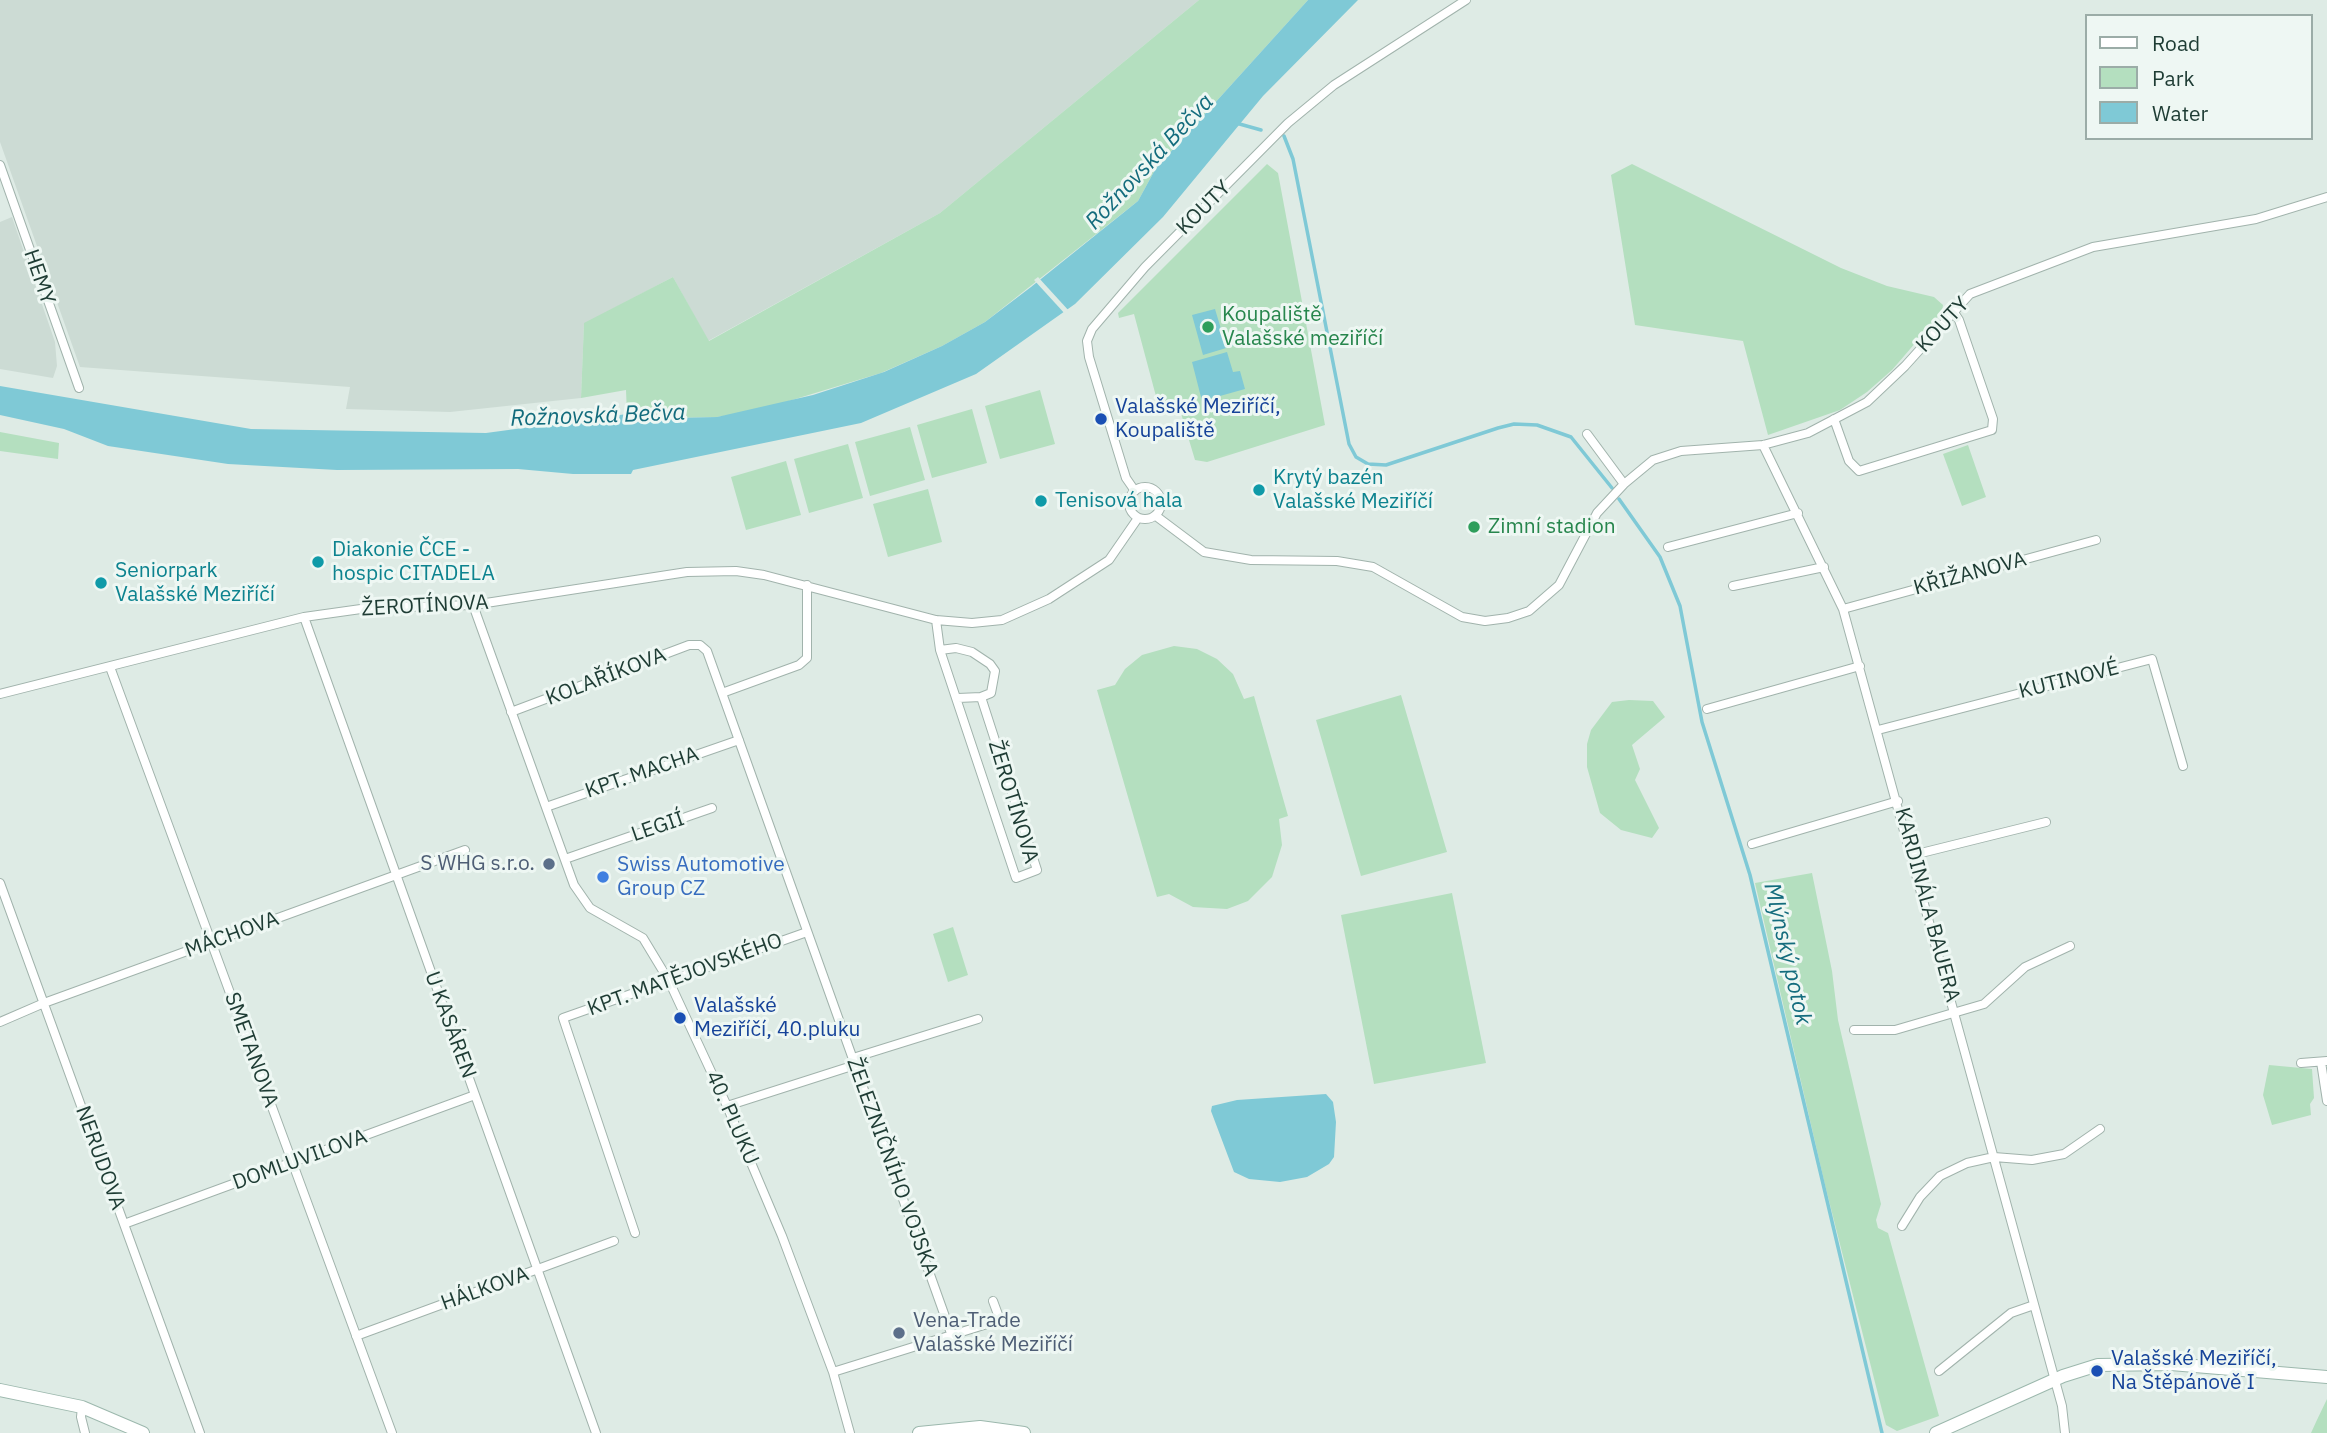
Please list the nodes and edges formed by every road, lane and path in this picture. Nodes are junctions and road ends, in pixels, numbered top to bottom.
1 (1466, 0) edge
2 (0, 165) edge
3 (2327, 197) edge
4 (1953, 311) junction
5 (79, 388) dead end
6 (1834, 419) junction
7 (1587, 434) dead end
8 (1763, 445) junction
9 (1624, 484) junction
10 (1135, 491) junction
11 (1798, 513) junction
12 (1156, 516) junction
13 (1138, 518) junction
14 (2096, 540) dead end
15 (1668, 547) dead end
16 (1824, 568) junction
17 (807, 585) junction
18 (1733, 586) dead end
19 (473, 605) junction
20 (1843, 609) junction
21 (304, 617) junction
22 (936, 620) junction
23 (700, 645) joint
24 (940, 650) junction
25 (1860, 666) junction
26 (110, 667) junction
27 (722, 693) junction
28 (0, 694) edge
29 (981, 697) junction
30 (958, 698) junction
31 (1707, 709) dead end
32 (512, 712) junction
33 (1878, 730) junction
34 (739, 740) junction
35 (2183, 766) dead end
36 (1898, 801) junction
37 (546, 807) junction
38 (712, 808) dead end
39 (2046, 822) dead end
40 (1752, 845) dead end
41 (464, 850) dead end
42 (1913, 856) junction
43 (565, 859) junction
44 (396, 875) junction
45 (0, 883) edge
46 (807, 932) junction
47 (211, 942) junction
48 (2070, 946) dead end
49 (669, 981) junction
50 (44, 1003) junction
51 (1955, 1013) junction
52 (978, 1019) dead end
53 (0, 1022) edge
54 (1854, 1030) dead end
55 (854, 1062) junction
56 (2324, 1062) edge
57 (2301, 1063) dead end
58 (475, 1095) junction
59 (2327, 1101) edge
60 (727, 1106) junction
61 (2100, 1129) dead end
62 (1994, 1157) junction
63 (292, 1162) junction
64 (124, 1224) junction
65 (1902, 1226) dead end
66 (635, 1233) dead end
67 (614, 1241) dead end
68 (537, 1269) junction
69 (993, 1301) dead end
70 (2034, 1305) junction
71 (356, 1336) junction
72 (952, 1336) junction
73 (1939, 1371) dead end
74 (833, 1372) junction
75 (2327, 1377) edge
76 (2054, 1379) junction
77 (0, 1390) edge
78 (82, 1407) junction
79 (85, 1433) edge
80 (143, 1433) edge
81 (200, 1433) edge
82 (392, 1433) edge
83 (596, 1433) edge
84 (850, 1433) edge
85 (919, 1433) edge
86 (1024, 1433) edge
87 (1936, 1433) edge
88 (2065, 1433) edge

1 - 10 street, KOUTY
2 - 5 street, HEMY
3 - 4 street, KOUTY
4 - 6 street, KOUTY
4 - 6 street
6 - 8 street, KOUTY
7 - 9 street
8 - 9 street, KOUTY
8 - 11 street, KARDINÁLA BAUERA
9 - 12 street, KOUTY
10 - 12 street
10 - 13 street, KOUTY
11 - 15 street
11 - 16 street, KARDINÁLA BAUERA
12 - 13 street
13 - 22 street, ŽEROTÍNOVA
14 - 20 street, KŘIŽANOVA
16 - 18 street
16 - 20 street, KARDINÁLA BAUERA
17 - 19 street, ŽEROTÍNOVA
17 - 22 street, ŽEROTÍNOVA
17 - 27 street
19 - 21 street, ŽEROTÍNOVA
19 - 32 street, 40. PLUKU
20 - 25 street, KARDINÁLA BAUERA
21 - 26 street, ŽEROTÍNOVA
21 - 44 street, U KASÁREN
22 - 24 street, ŽEROTÍNOVA
23 - 27 street, ŽELEZNIČNÍHO VOJSKA
23 - 32 street, KOLAŘÍKOVA
24 - 29 street
24 - 30 street, ŽEROTÍNOVA
25 - 31 street
25 - 33 street, KARDINÁLA BAUERA
26 - 28 street, ŽEROTÍNOVA
26 - 47 street, SMETANOVA
27 - 34 street, ŽELEZNIČNÍHO VOJSKA
29 - 30 street
29 - 30 street, ŽEROTÍNOVA
32 - 37 street, 40. PLUKU
33 - 35 street, KUTINOVÉ
33 - 36 street, KARDINÁLA BAUERA
34 - 37 street, KPT. MACHA
34 - 46 street, ŽELEZNIČNÍHO VOJSKA
36 - 40 street
36 - 42 street, KARDINÁLA BAUERA
37 - 43 street, 40. PLUKU
38 - 43 street, LEGIÍ
39 - 42 street
41 - 44 street, MÁCHOVA
42 - 51 street, KARDINÁLA BAUERA
43 - 49 street, 40. PLUKU
44 - 47 street, MÁCHOVA
44 - 58 street, U KASÁREN
45 - 50 street, NERUDOVA
46 - 49 street, KPT. MATĚJOVSKÉHO
46 - 55 street, ŽELEZNIČNÍHO VOJSKA
47 - 50 street, MÁCHOVA
47 - 63 street, SMETANOVA
48 - 51 street
49 - 60 street, 40. PLUKU
49 - 66 street, KPT. MATĚJOVSKÉHO
50 - 53 street, MÁCHOVA
50 - 64 street, NERUDOVA
51 - 54 street
51 - 62 street, KARDINÁLA BAUERA
52 - 55 street
55 - 60 street
55 - 72 street, ŽELEZNIČNÍHO VOJSKA
56 - 57 street
56 - 59 street
58 - 63 street, DOMLUVILOVA
58 - 68 street, U KASÁREN
60 - 74 street, 40. PLUKU
61 - 62 street
62 - 65 street
62 - 70 street, KARDINÁLA BAUERA
63 - 64 street, DOMLUVILOVA
63 - 71 street, SMETANOVA
64 - 81 street, NERUDOVA
67 - 68 street, HÁLKOVA
68 - 71 street, HÁLKOVA
68 - 83 street, U KASÁREN
69 - 72 street
70 - 73 street
70 - 76 street, KARDINÁLA BAUERA
71 - 82 street, SMETANOVA
72 - 74 street
74 - 84 street, 40. PLUKU
75 - 76 street
76 - 87 street
76 - 88 street, KARDINÁLA BAUERA
77 - 78 street
78 - 79 street
78 - 80 street
85 - 86 street

